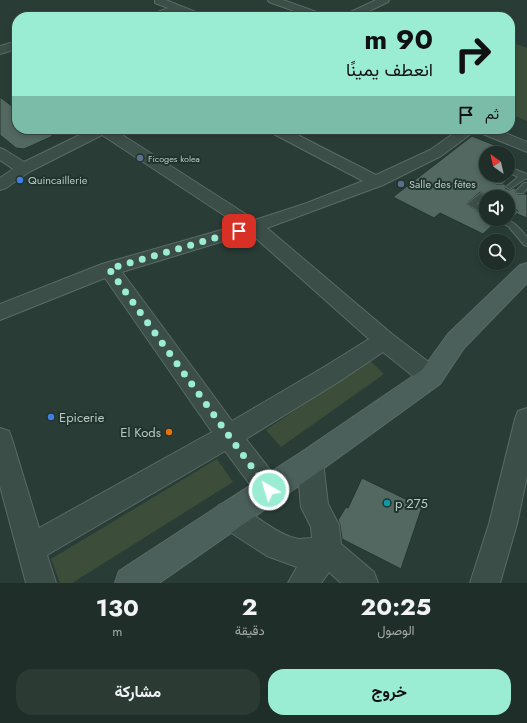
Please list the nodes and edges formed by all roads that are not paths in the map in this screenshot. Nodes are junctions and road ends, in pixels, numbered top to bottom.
1 (273, 0) edge
2 (308, 0) edge
3 (384, 0) edge
4 (159, 1) edge
5 (292, 7) junction
6 (178, 8) junction
7 (167, 12) edge
8 (187, 12) edge
9 (306, 12) edge
10 (359, 12) edge
11 (12, 46) edge
12 (0, 50) edge
13 (93, 134) edge
14 (111, 134) edge
15 (285, 134) edge
16 (462, 134) edge
17 (495, 134) edge
18 (527, 147) edge
19 (0, 153) edge
20 (23, 169) junction
21 (515, 173) edge
22 (525, 177) edge
23 (377, 182) junction
24 (0, 185) edge
25 (527, 185) edge
26 (510, 187) dead end
27 (520, 191) dead end
28 (479, 198) edge
29 (479, 207) edge
30 (513, 226) edge
31 (254, 227) junction
32 (527, 243) edge
33 (109, 269) junction
34 (527, 270) edge
35 (0, 312) edge
36 (384, 340) junction
37 (431, 377) junction
38 (527, 419) edge
39 (229, 436) junction
40 (2, 456) edge
41 (310, 462) junction
42 (269, 490) junction
43 (229, 515) junction
44 (32, 548) junction
45 (327, 551) junction
46 (41, 583) edge
47 (130, 583) edge
48 (303, 583) edge
49 (363, 583) edge
50 (485, 583) edge

1 - 5 street
2 - 5 street
3 - 10 street
4 - 6 street
5 - 9 street
6 - 7 street
6 - 8 street
11 - 12 street
13 - 20 street
14 - 31 street
15 - 23 street
16 - 23 street
17 - 18 street
19 - 20 street
20 - 24 street
21 - 22 lane
22 - 26 lane
23 - 31 street
25 - 27 lane
28 - 29 lane
30 - 32 lane
31 - 33 street
31 - 36 street
33 - 35 street
33 - 39 street
34 - 37 main road
36 - 37 street
36 - 39 street
37 - 41 main road
38 - 50 street
39 - 42 street
39 - 44 street
40 - 44 street
41 - 42 main road
41 - 45 street
42 - 43 main road
43 - 45 street
43 - 47 main road
44 - 46 street
45 - 48 street
45 - 49 street

